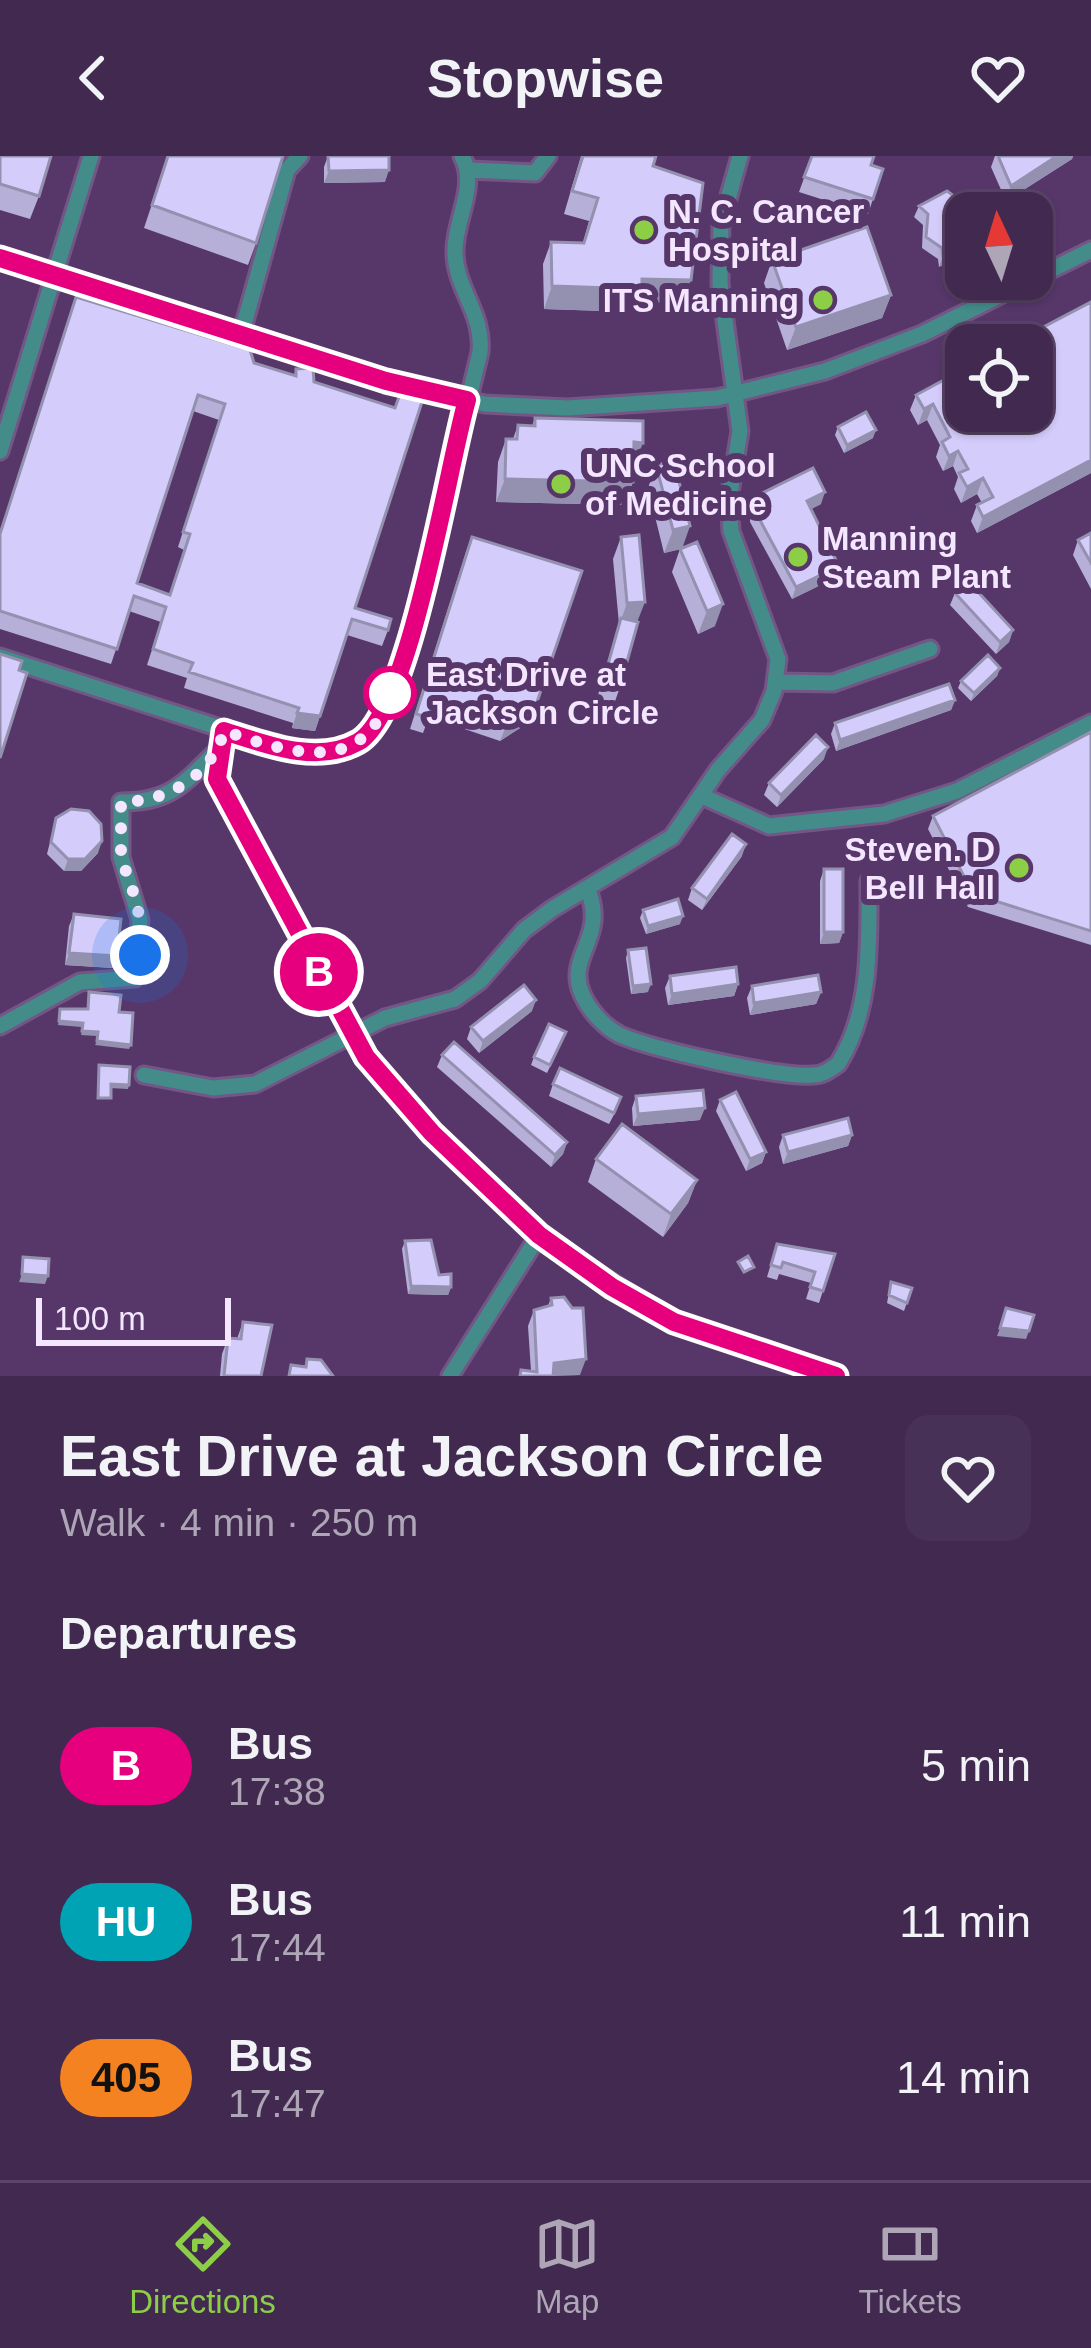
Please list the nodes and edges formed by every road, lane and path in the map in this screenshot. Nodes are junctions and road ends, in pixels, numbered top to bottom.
1 (92, 156) edge
2 (300, 156) edge
3 (548, 156) edge
4 (740, 156) edge
5 (465, 163) edge
6 (1091, 250) edge
7 (0, 258) edge
8 (55, 275) junction
9 (241, 334) junction
10 (734, 394) junction
11 (467, 400) junction
12 (0, 452) edge
13 (930, 649) dead end
14 (0, 656) edge
15 (776, 682) junction
16 (1091, 723) edge
17 (224, 731) junction
18 (218, 750) junction
19 (702, 796) junction
20 (868, 881) dead end
21 (587, 887) junction
22 (0, 1026) edge
23 (352, 1034) junction
24 (144, 1075) dead end
25 (539, 1235) junction
26 (789, 1370) edge
27 (450, 1376) edge
28 (836, 1376) edge

1 - 8 street
2 - 9 street
3 - 5 street
4 - 10 street
5 - 11 street
6 - 10 street
7 - 8 street
8 - 9 street
8 - 12 street
9 - 11 street
10 - 11 street
10 - 15 street
11 - 17 street
13 - 15 street
14 - 17 street
15 - 19 street
16 - 19 street
17 - 18 street
18 - 22 street
18 - 23 street
19 - 21 street
20 - 21 street
21 - 23 street
23 - 24 street
23 - 25 street
25 - 26 street
25 - 27 street
26 - 28 street

